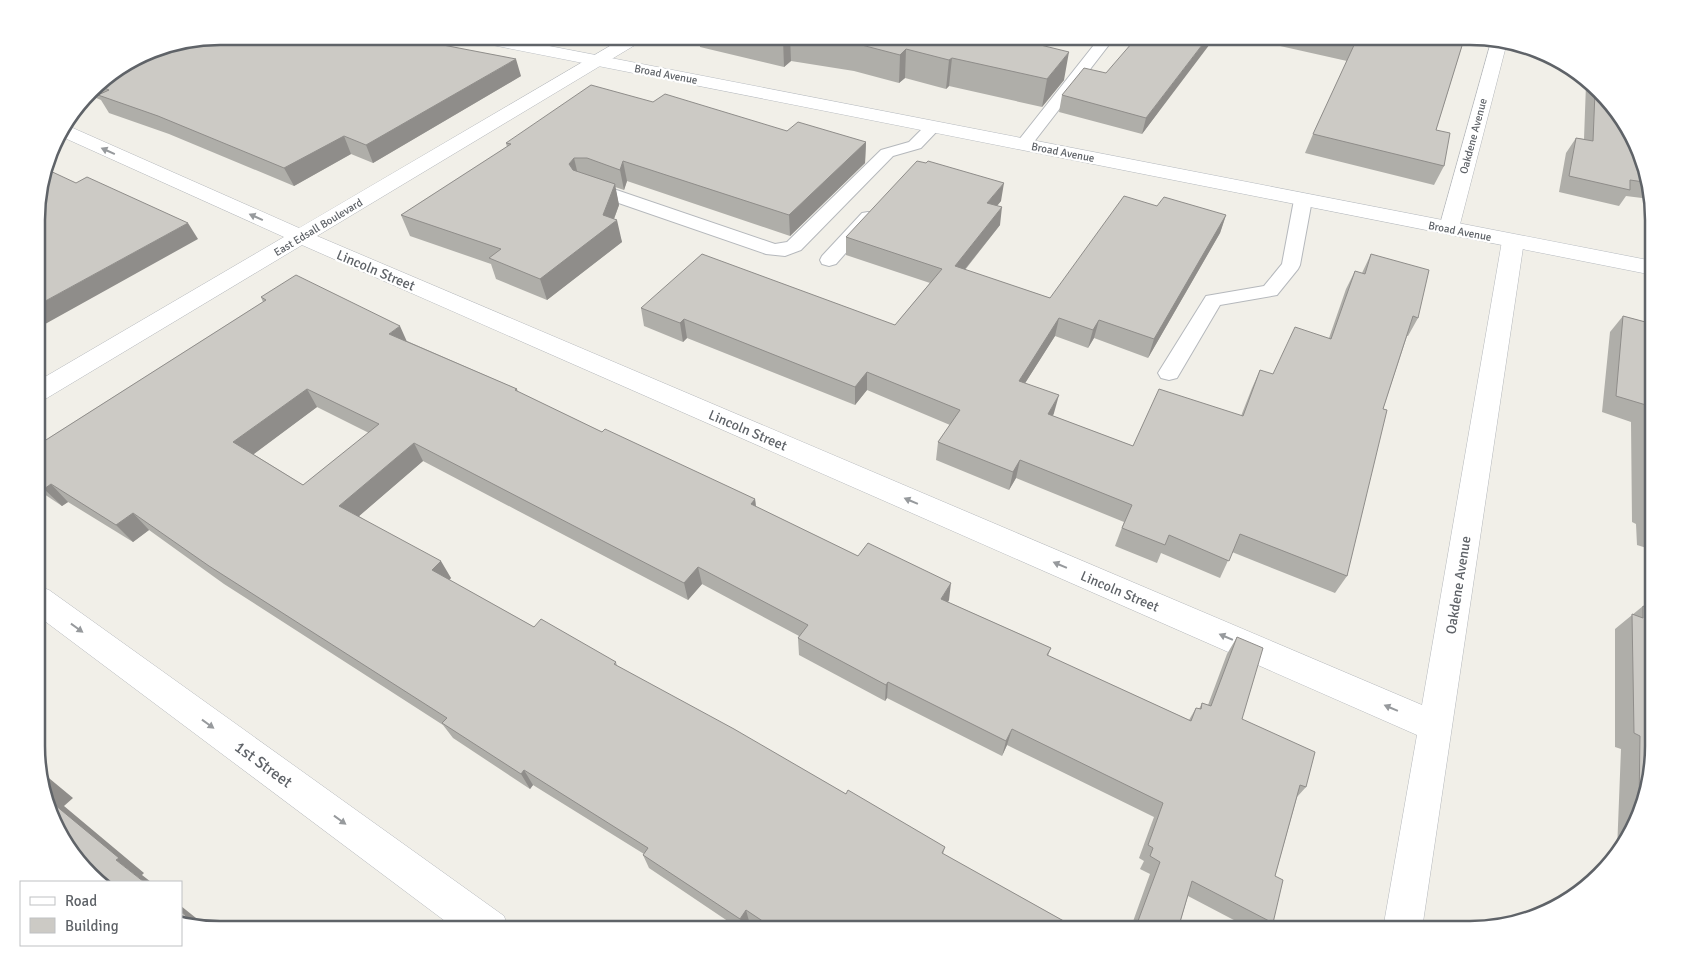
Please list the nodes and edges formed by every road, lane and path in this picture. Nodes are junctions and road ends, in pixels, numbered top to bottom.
1 (520, 45) edge
2 (625, 45) edge
3 (1102, 45) edge
4 (1497, 47) edge
5 (599, 60) junction
6 (933, 126) junction
7 (68, 133) edge
8 (1024, 144) junction
9 (585, 185) edge
10 (1303, 200) junction
11 (880, 204) edge
12 (1449, 228) junction
13 (300, 237) junction
14 (1512, 241) junction
15 (829, 260) dead end
16 (1645, 266) edge
17 (1169, 373) dead end
18 (45, 388) edge
19 (45, 604) edge
20 (1436, 727) junction
21 (478, 921) edge
22 (1404, 921) edge

1 - 5 street, Broad Avenue
2 - 5 street, East Edsall Boulevard
3 - 8 lane
4 - 12 street, Oakdene Avenue
5 - 6 street, Broad Avenue
5 - 13 street, East Edsall Boulevard
6 - 8 street, Broad Avenue
6 - 9 lane
13 -> 7 street, Lincoln Street
8 - 10 street, Broad Avenue
10 - 12 street, Broad Avenue
10 - 17 lane
11 - 15 lane
12 - 14 street, Broad Avenue
13 - 18 street, East Edsall Boulevard
20 -> 13 street, Lincoln Street
14 - 16 street, Broad Avenue
14 - 20 street, Oakdene Avenue
19 -> 21 street, 1st Street
20 - 22 street, Oakdene Avenue

